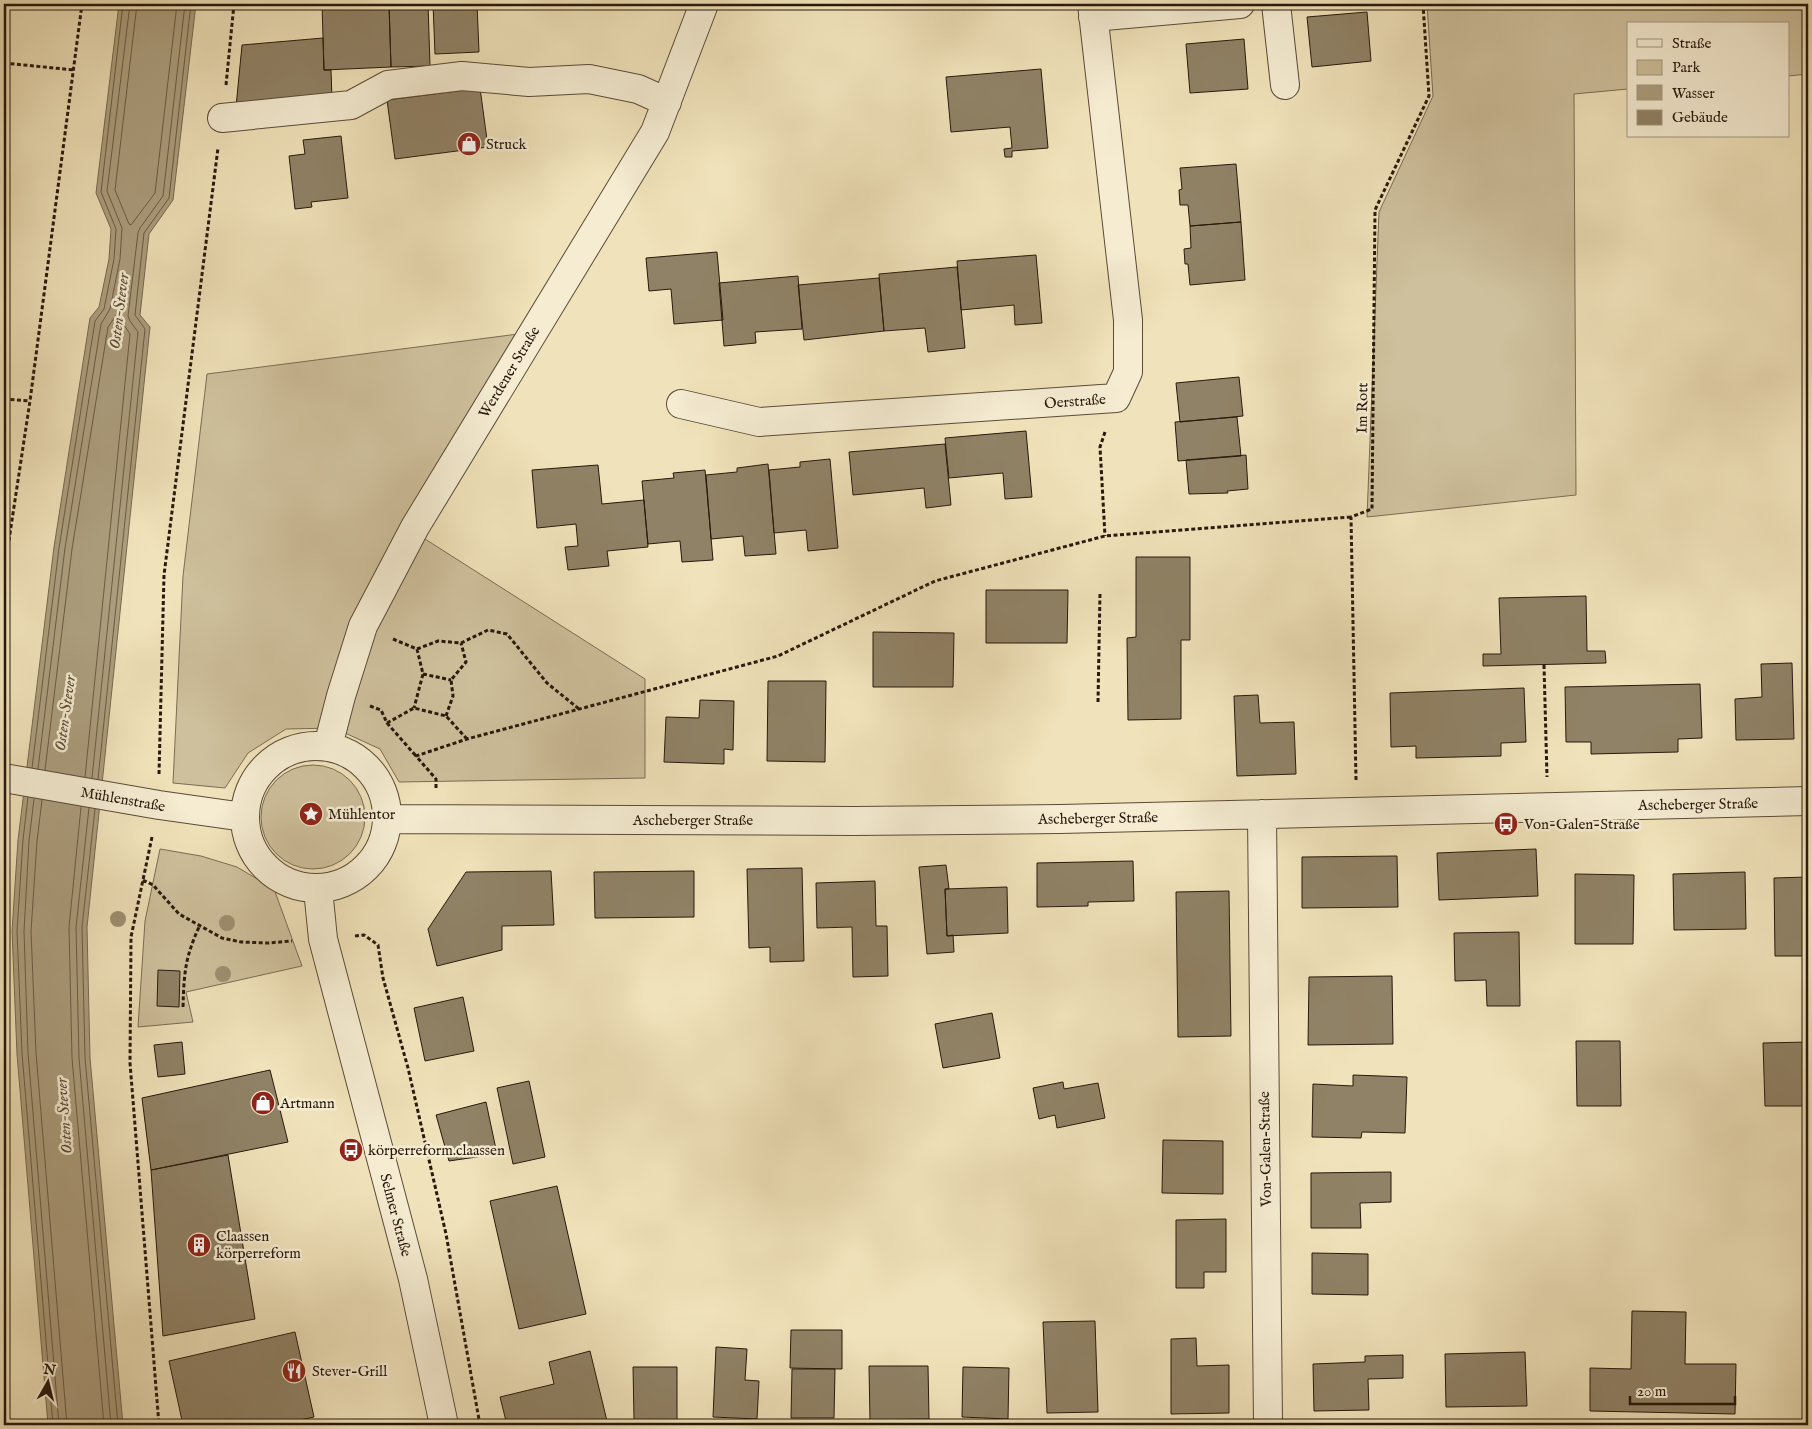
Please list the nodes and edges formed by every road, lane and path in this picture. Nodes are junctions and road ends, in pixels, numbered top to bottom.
1 (82, 4) edge
2 (234, 4) edge
3 (704, 4) edge
4 (1240, 4) edge
5 (1276, 4) edge
6 (1423, 4) edge
7 (1092, 10) edge
8 (4, 63) edge
9 (74, 70) junction
10 (1285, 85) dead end
11 (667, 102) junction
12 (222, 118) junction
13 (1116, 398) junction
14 (4, 399) edge
15 (30, 402) junction
16 (681, 404) dead end
17 (1352, 517) junction
18 (1105, 536) junction
19 (4, 573) edge
20 (1100, 593) dead end
21 (363, 626) junction
22 (460, 642) junction
23 (417, 649) junction
24 (1544, 664) dead end
25 (423, 674) junction
26 (451, 680) junction
27 (341, 696) junction
28 (1098, 702) dead end
29 (414, 708) junction
30 (579, 709) junction
31 (446, 716) junction
32 (387, 723) junction
33 (467, 739) junction
34 (328, 746) junction
35 (416, 756) junction
36 (4, 778) edge
37 (1808, 801) edge
38 (147, 804) junction
39 (1548, 807) junction
40 (1357, 811) junction
41 (1262, 814) junction
42 (244, 817) junction
43 (388, 819) junction
44 (437, 820) junction
45 (143, 880) junction
46 (318, 889) junction
47 (199, 927) junction
48 (323, 939) junction
49 (183, 1007) dead end
50 (159, 1425) edge
51 (444, 1425) edge
52 (480, 1425) edge
53 (1268, 1425) edge

1 - 9 path
2 - 12 path
3 - 11 street, Werdener Straße
4 - 7 street, Oerstraße
5 - 10 street
6 - 17 path, Im Rott
7 - 13 street, Oerstraße
8 - 9 path
9 - 15 path
11 - 12 street
11 - 21 street, Werdener Straße
12 - 38 path
13 - 16 street, Oerstraße
13 - 18 path
14 - 15 path
15 - 19 path
17 - 18 path
17 - 40 path
18 - 30 path
20 - 28 path
21 - 23 path
21 - 27 street, Werdener Straße
22 - 23 path
22 - 26 path
22 - 30 path
23 - 25 path
24 - 39 path
25 - 26 path
25 - 29 path
26 - 31 path
27 - 32 path
27 - 34 street, Werdener Straße
29 - 31 path
29 - 32 path
30 - 33 path
31 - 33 path
32 - 35 path
33 - 35 path
34 - 42 street
34 - 43 street
35 - 44 path
36 - 38 street, Mühlenstraße
37 - 39 street, Ascheberger Straße
38 - 42 street, Mühlenstraße
38 - 45 path
39 - 40 street, Ascheberger Straße
40 - 41 street, Ascheberger Straße
41 - 44 street, Ascheberger Straße
41 - 53 street, Von-Galen-Straße
42 - 46 street
43 - 44 street, Ascheberger Straße
43 - 46 street
45 - 47 path
45 - 50 path
46 - 48 street, Selmer Straße
47 - 48 path
47 - 49 path
48 - 51 street, Selmer Straße
48 - 52 path

